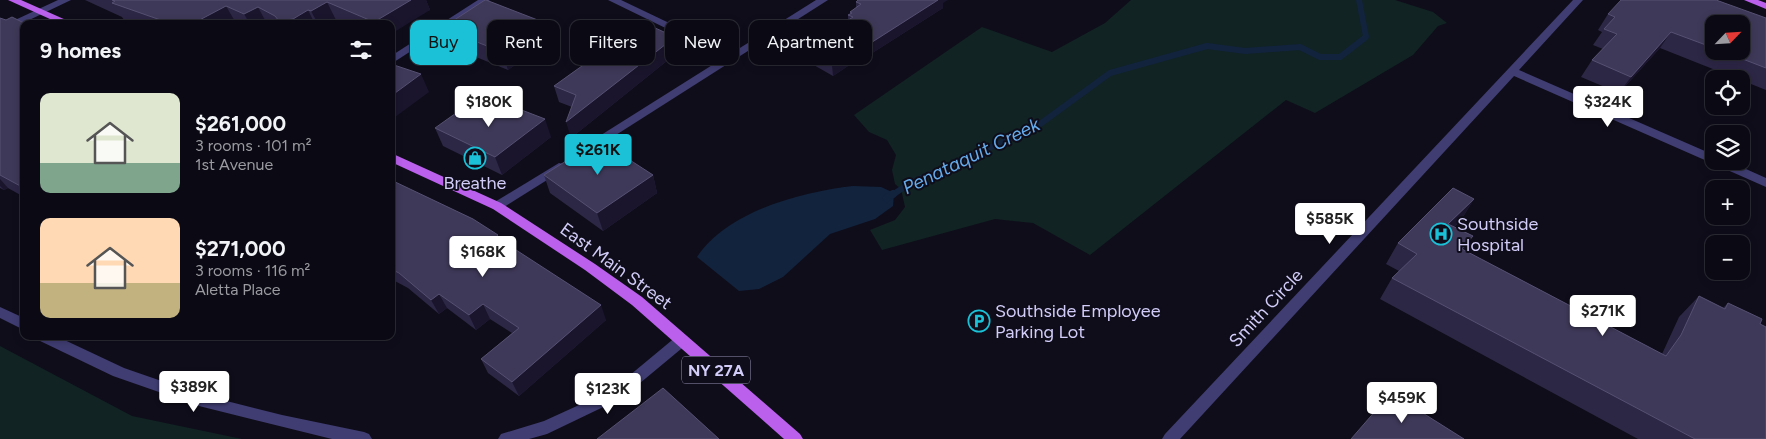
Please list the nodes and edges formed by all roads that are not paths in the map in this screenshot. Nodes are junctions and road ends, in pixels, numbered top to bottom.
1 (13, 0) edge
2 (66, 0) edge
3 (485, 0) edge
4 (613, 0) edge
5 (823, 0) edge
6 (1578, 0) edge
7 (1750, 0) edge
8 (1766, 6) edge
9 (40, 12) junction
10 (23, 20) edge
11 (60, 20) edge
12 (20, 22) edge
13 (665, 25) edge
14 (0, 31) edge
15 (739, 53) edge
16 (395, 58) edge
17 (720, 65) edge
18 (1512, 71) junction
19 (1705, 157) edge
20 (395, 159) edge
21 (1736, 170) edge
22 (1766, 183) edge
23 (497, 206) junction
24 (0, 312) edge
25 (20, 323) edge
26 (50, 340) edge
27 (682, 340) junction
28 (364, 439) edge
29 (506, 439) edge
30 (795, 439) edge
31 (1170, 439) edge

1 - 9 main road
2 - 9 street
3 - 16 street
4 - 13 street
5 - 15 street
6 - 18 street, Smith Circle
7 - 8 main road
9 - 10 street
9 - 11 main road
12 - 14 street
17 - 23 street
18 - 19 street
18 - 31 street, Smith Circle
20 - 23 main road, East Main Street / NY 27A
21 - 22 street
23 - 27 main road, East Main Street / NY 27A
24 - 25 street
26 - 28 street
27 - 29 street
27 - 30 main road, East Main Street / NY 27A

